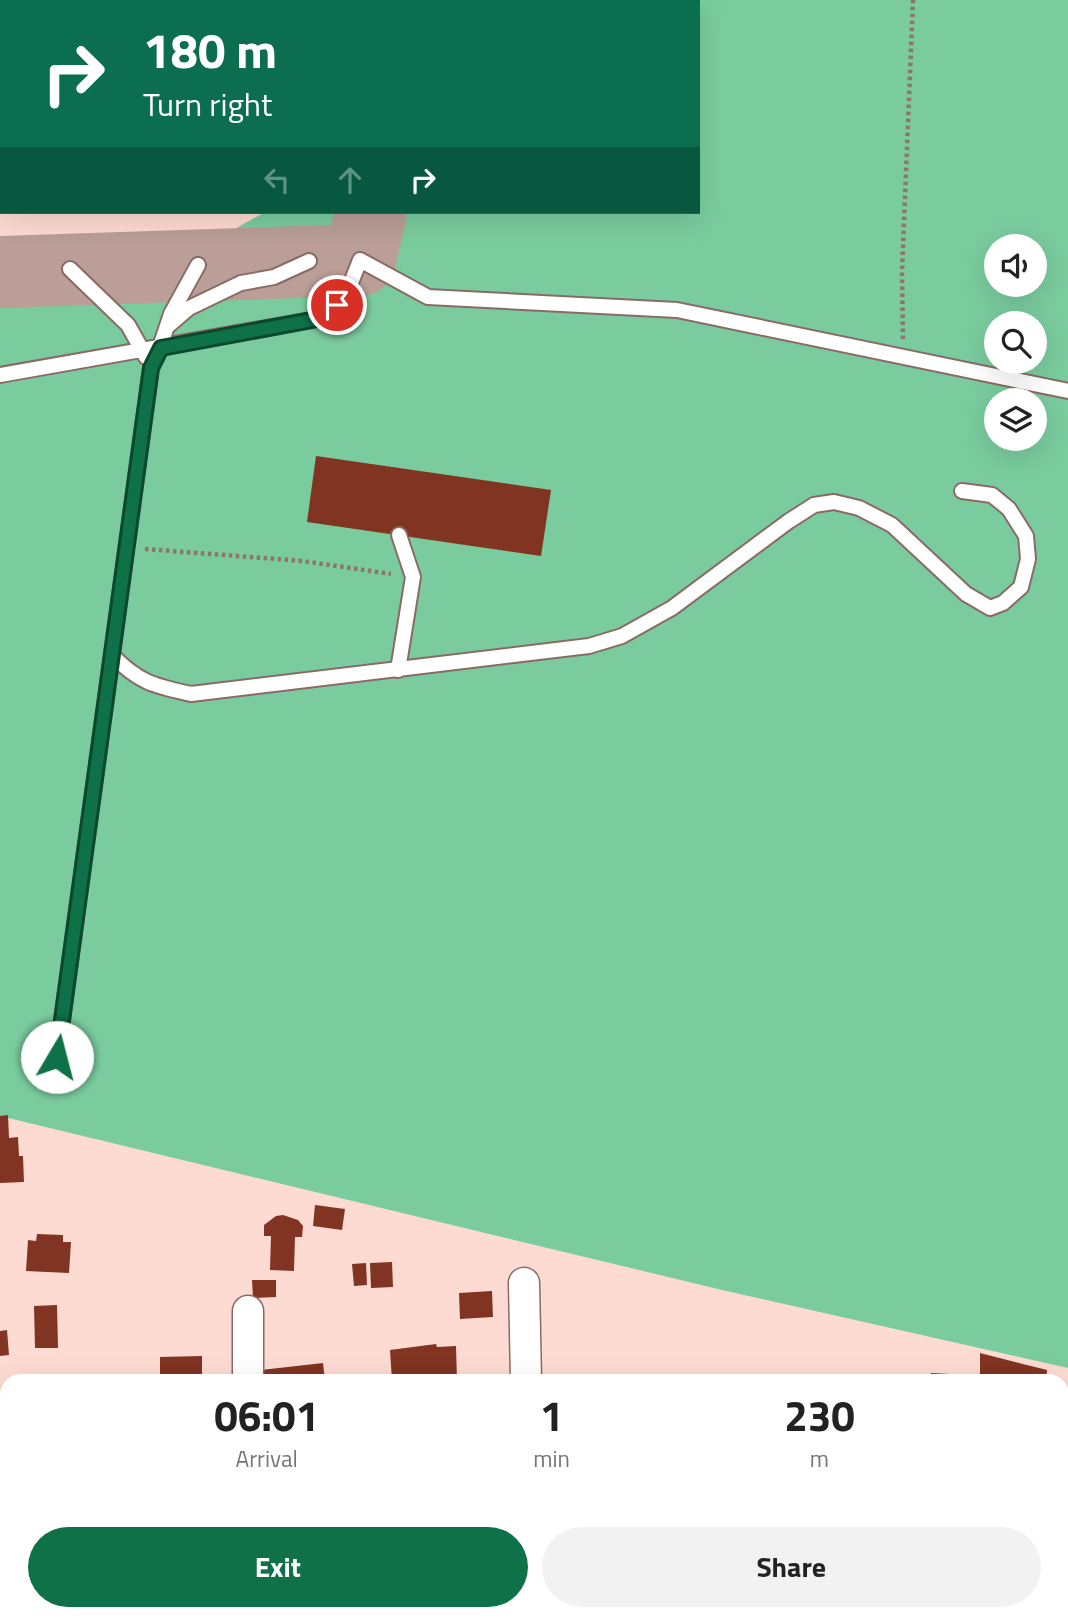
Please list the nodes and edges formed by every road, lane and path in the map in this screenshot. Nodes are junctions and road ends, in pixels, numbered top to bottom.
1 (913, 0) edge
2 (309, 261) dead end
3 (198, 265) dead end
4 (70, 269) dead end
5 (167, 327) junction
6 (161, 348) junction
7 (143, 351) junction
8 (904, 357) junction
9 (151, 368) junction
10 (0, 375) edge
11 (1068, 391) edge
12 (962, 491) dead end
13 (399, 536) dead end
14 (127, 548) junction
15 (413, 577) junction
16 (112, 655) junction
17 (398, 670) junction
18 (57, 1057) dead end
19 (524, 1283) dead end
20 (248, 1311) dead end
21 (248, 1374) edge
22 (526, 1374) edge

1 - 8 path
2 - 5 lane
3 - 5 lane
4 - 7 lane
5 - 6 lane
6 - 7 lane
6 - 8 lane
6 - 9 lane
7 - 9 lane
7 - 10 lane
8 - 11 lane
9 - 14 lane
12 - 17 lane
13 - 15 lane
14 - 15 path
14 - 16 lane
15 - 17 lane
16 - 17 lane
16 - 18 lane
19 - 22 street
20 - 21 street

